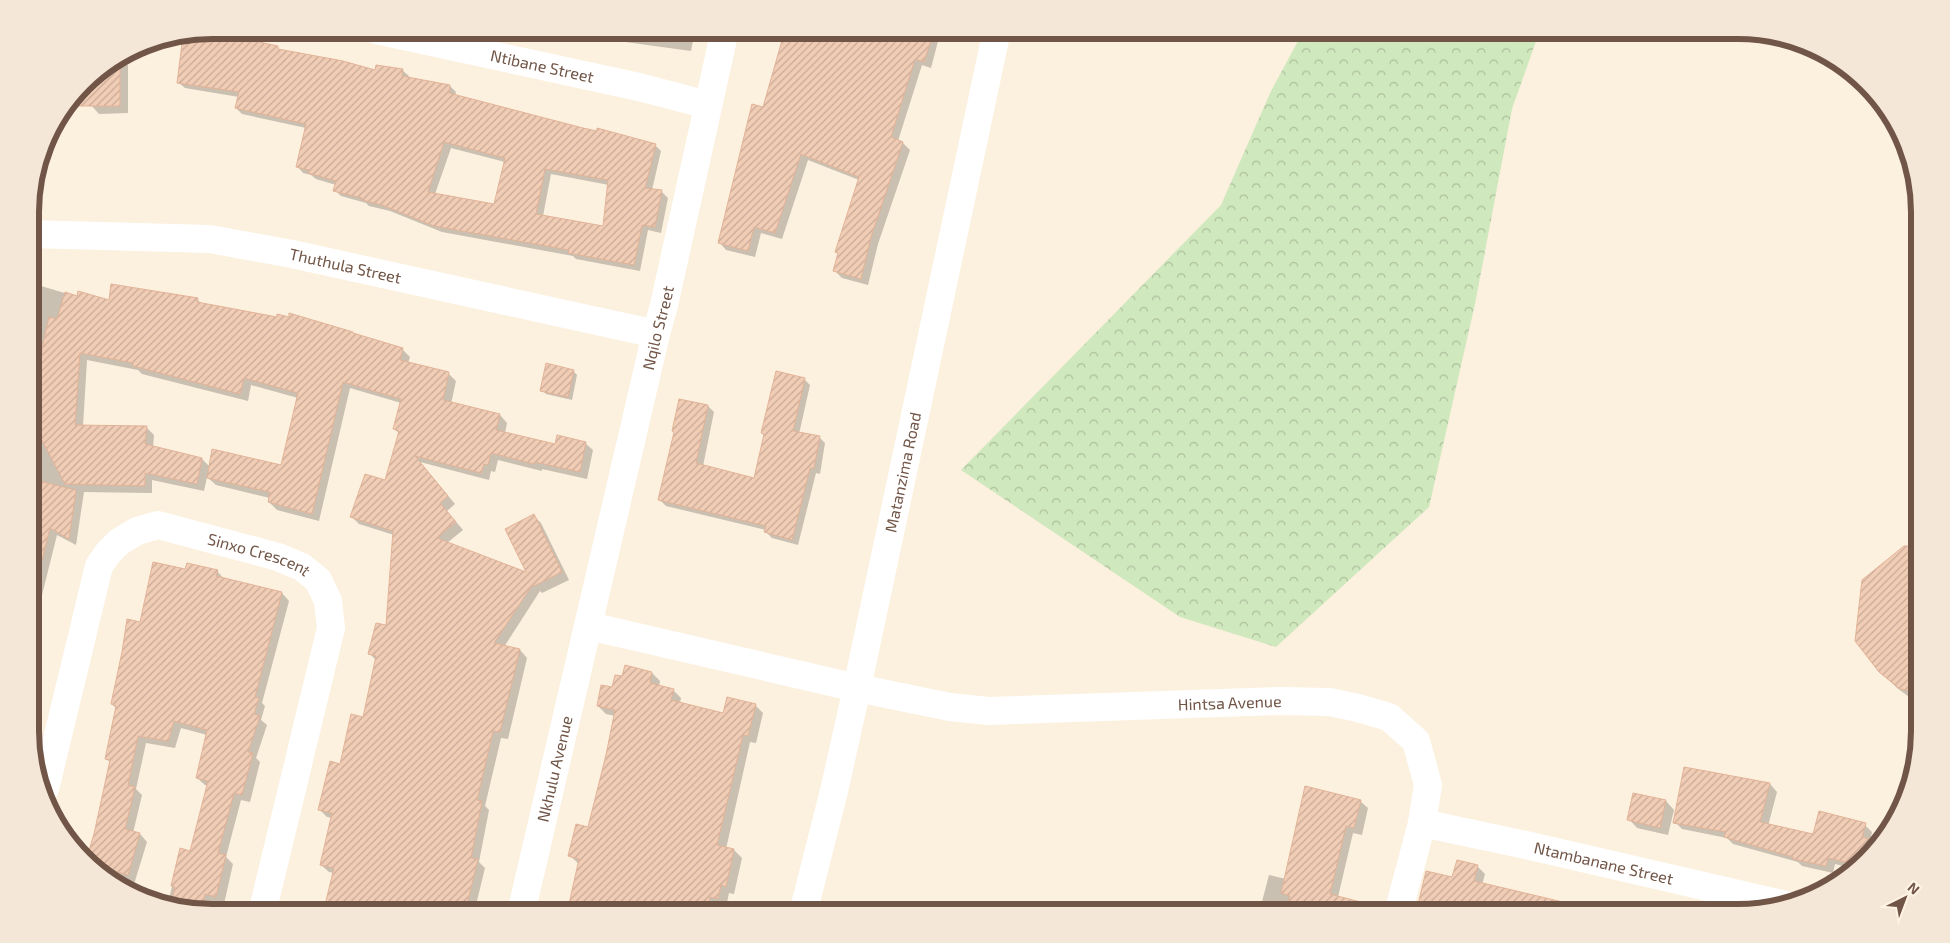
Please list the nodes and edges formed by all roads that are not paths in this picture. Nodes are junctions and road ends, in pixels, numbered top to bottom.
1 (417, 39) edge
2 (723, 39) edge
3 (995, 39) edge
4 (708, 104) junction
5 (39, 234) edge
6 (656, 334) junction
7 (589, 626) junction
8 (857, 688) junction
9 (47, 783) edge
10 (1422, 823) junction
11 (1770, 901) edge
12 (264, 904) edge
13 (524, 904) edge
14 (805, 904) edge
15 (1400, 904) edge

1 - 4 street, Ntibane Street
2 - 4 street, Nqilo Street
3 - 8 street, Matanzima Road
4 - 6 street, Nqilo Street
5 - 6 street, Thuthula Street
6 - 7 street, Nqilo Street
7 - 8 street, Hintsa Avenue
7 - 13 street, Nkhulu Avenue
8 - 10 street, Hintsa Avenue
8 - 14 street, Matanzima Road
9 - 12 street, Sinxo Crescent
10 - 11 street, Ntambanane Street
10 - 15 street, Hintsa Avenue

